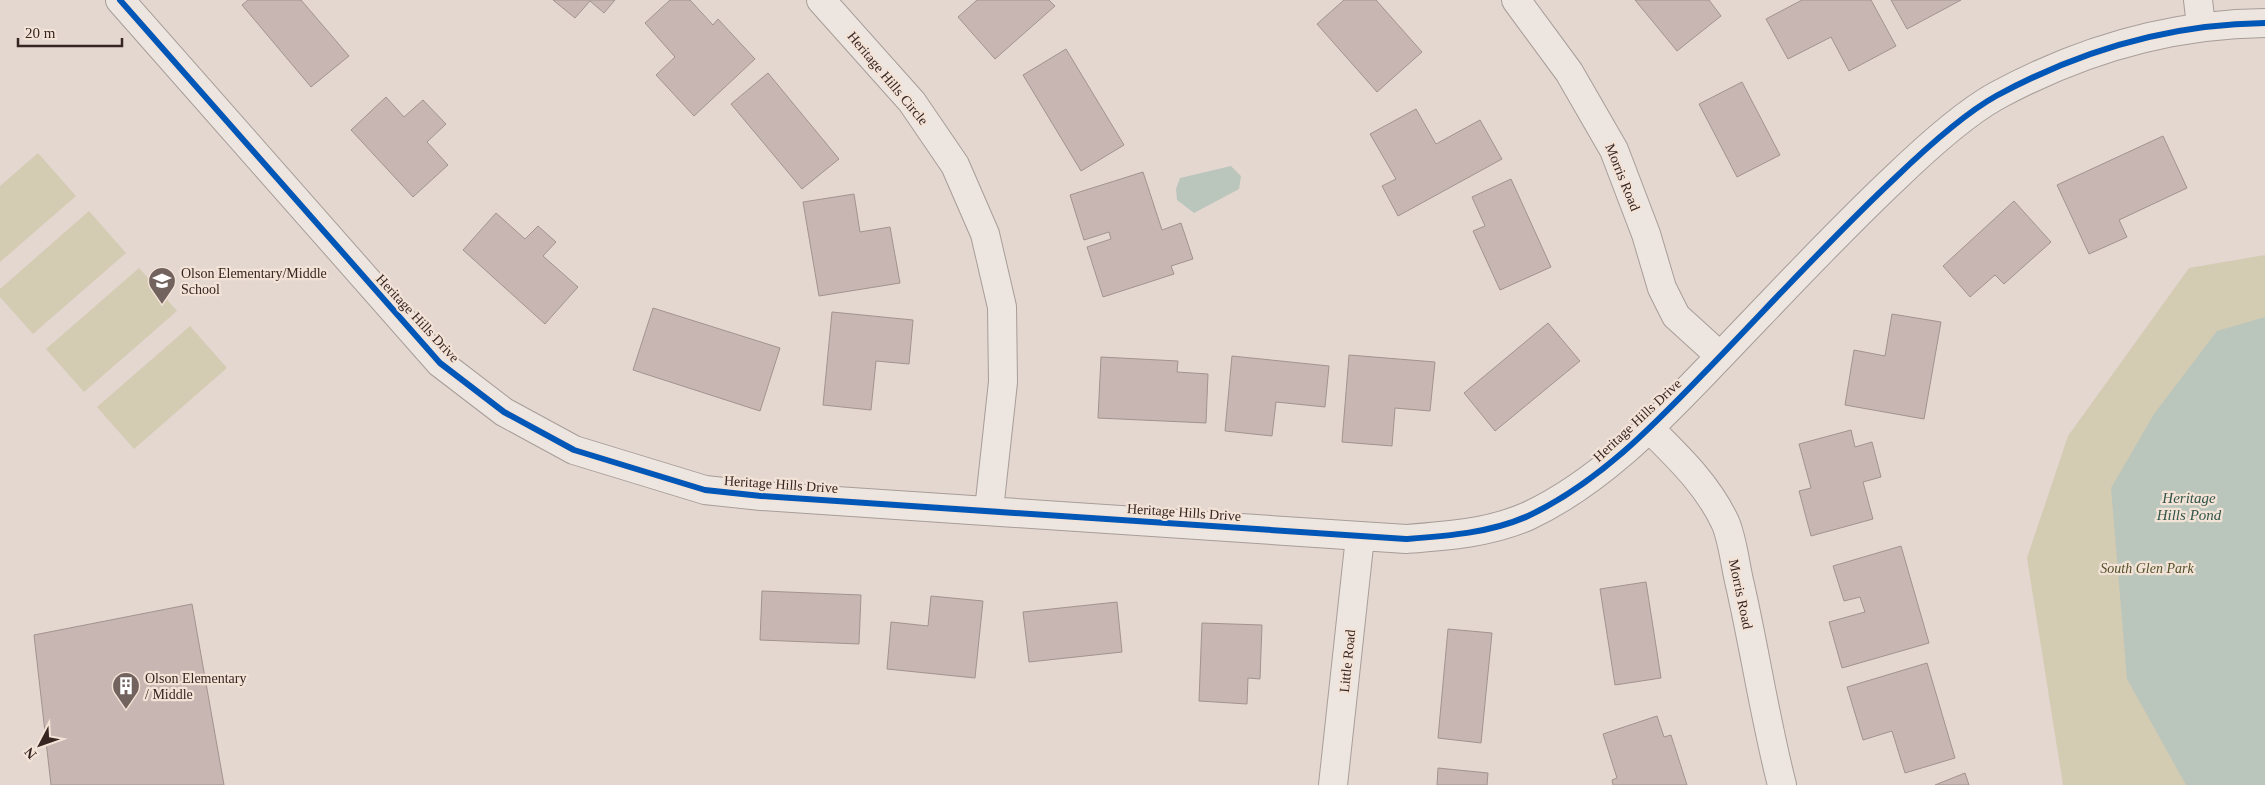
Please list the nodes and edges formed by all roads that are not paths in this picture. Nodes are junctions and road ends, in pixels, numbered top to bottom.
1 (120, 0) edge
2 (821, 0) edge
3 (1516, 0) edge
4 (2199, 13) edge
5 (2265, 23) edge
6 (1720, 356) junction
7 (1649, 428) junction
8 (988, 510) junction
9 (1360, 537) junction
10 (1333, 785) edge
11 (1782, 785) edge

1 - 8 street, Heritage Hills Drive
2 - 8 street, Heritage Hills Circle
3 - 6 street, Morris Road
4 - 5 street, Heritage Hills Drive
4 - 6 street, Heritage Hills Drive
6 - 7 street, Heritage Hills Drive
7 - 9 street, Heritage Hills Drive
7 - 11 street, Morris Road
8 - 9 street, Heritage Hills Drive
9 - 10 street, Little Road

